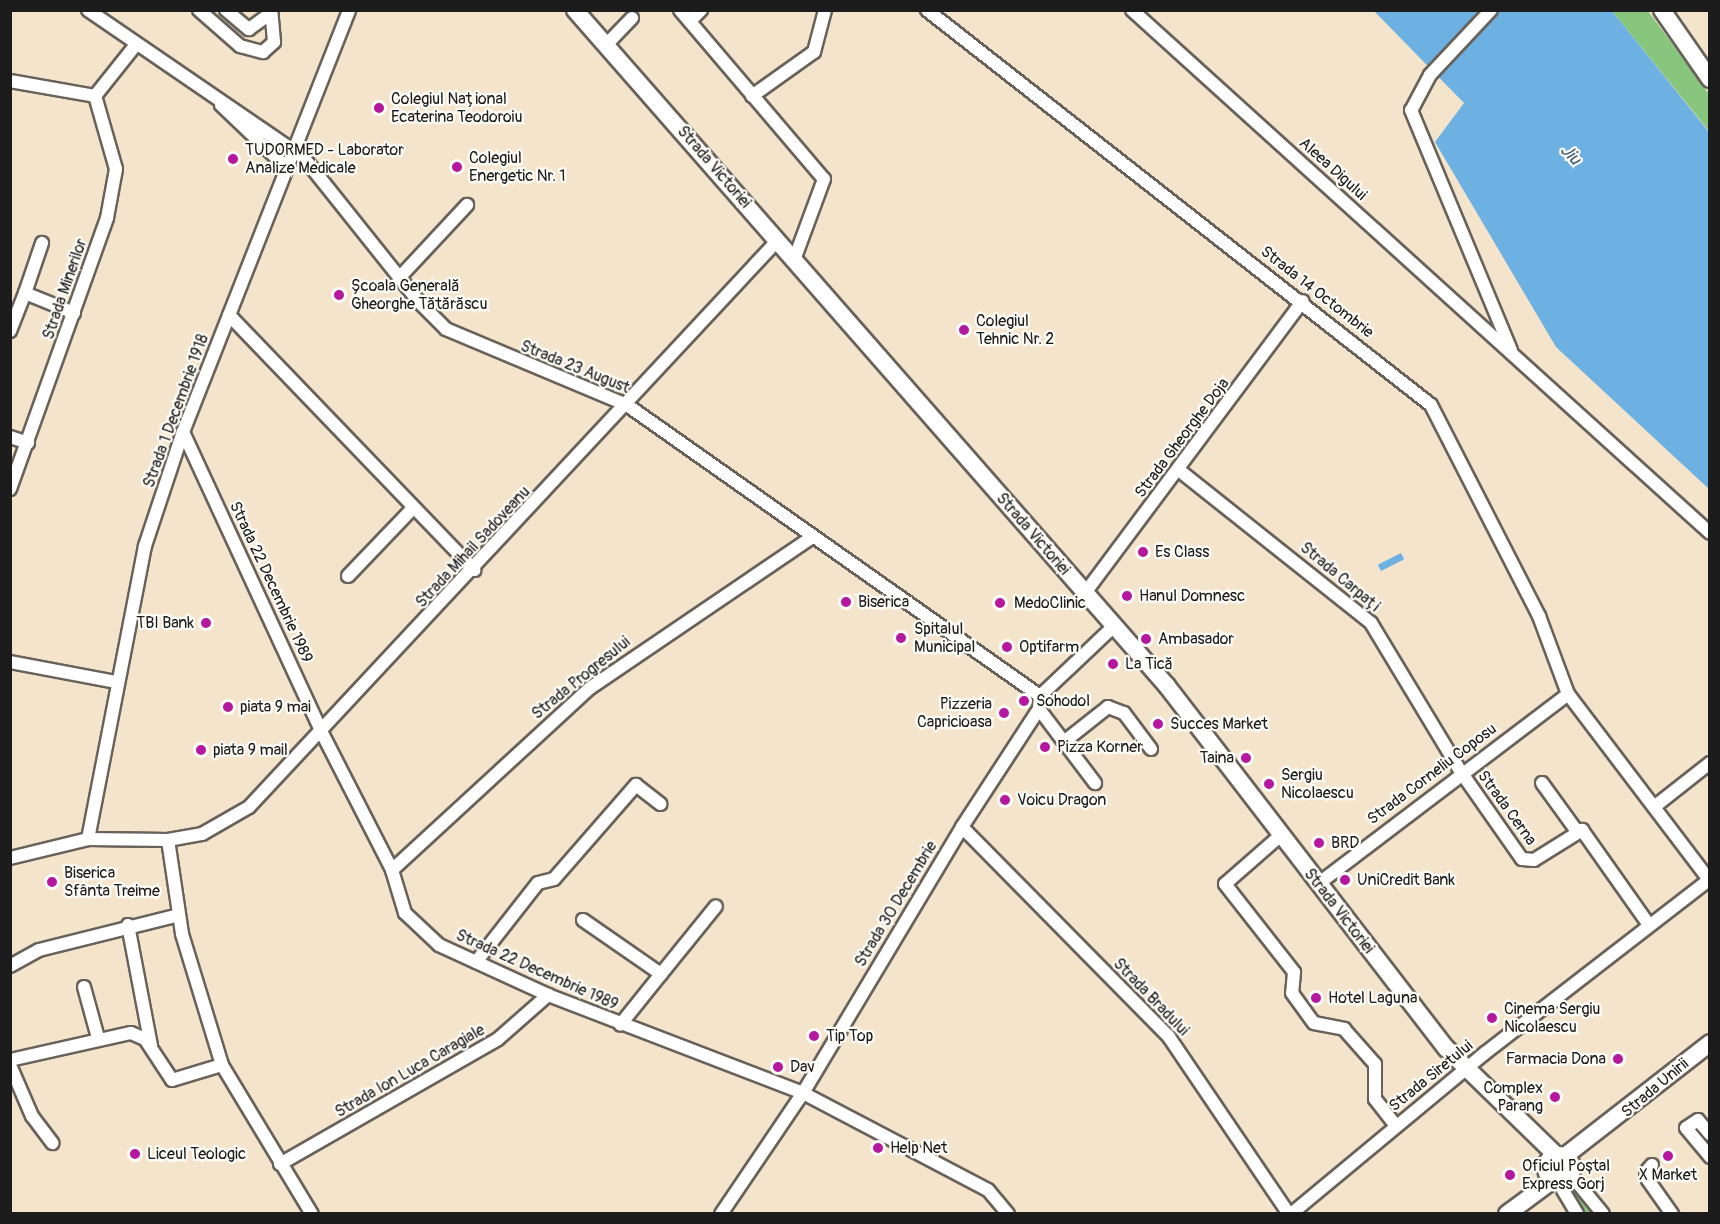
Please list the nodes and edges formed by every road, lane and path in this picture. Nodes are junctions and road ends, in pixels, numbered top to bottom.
1 (88, 10) edge
2 (199, 10) edge
3 (226, 10) edge
4 (349, 10) edge
5 (575, 10) edge
6 (680, 10) edge
7 (701, 10) edge
8 (825, 10) edge
9 (927, 10) edge
10 (1132, 10) edge
11 (1491, 10) edge
12 (1662, 10) edge
13 (271, 12) edge
14 (632, 18) dead end
15 (690, 21) junction
16 (605, 46) junction
17 (134, 47) junction
18 (1710, 79) edge
19 (10, 81) edge
20 (95, 96) junction
21 (752, 96) junction
22 (218, 102) junction
23 (293, 149) junction
24 (286, 167) junction
25 (467, 204) dead end
26 (778, 240) junction
27 (42, 243) dead end
28 (794, 260) junction
29 (399, 278) junction
30 (25, 293) junction
31 (1303, 301) junction
32 (74, 313) junction
33 (229, 315) junction
34 (10, 332) edge
35 (1511, 352) junction
36 (627, 405) junction
37 (183, 432) junction
38 (10, 437) edge
39 (28, 443) junction
40 (1180, 471) junction
41 (10, 489) edge
42 (413, 508) junction
43 (1710, 533) edge
44 (811, 538) junction
45 (474, 570) junction
46 (348, 576) dead end
47 (1085, 593) junction
48 (1114, 626) junction
49 (10, 663) edge
50 (116, 682) junction
51 (1568, 694) junction
52 (1040, 696) junction
53 (1040, 709) junction
54 (321, 731) junction
55 (1065, 741) junction
56 (1151, 749) dead end
57 (1710, 763) edge
58 (1461, 772) junction
59 (1095, 783) dead end
60 (1542, 783) dead end
61 (660, 804) dead end
62 (1654, 807) junction
63 (962, 827) junction
64 (1576, 830) junction
65 (1281, 835) junction
66 (88, 839) junction
67 (168, 840) junction
68 (10, 858) edge
69 (392, 870) junction
70 (1709, 880) edge
71 (1318, 884) junction
72 (716, 906) dead end
73 (178, 915) junction
74 (583, 920) dead end
75 (128, 925) junction
76 (1649, 925) junction
77 (476, 962) junction
78 (10, 966) edge
79 (661, 974) junction
80 (84, 987) dead end
81 (548, 994) junction
82 (620, 1025) junction
83 (98, 1038) junction
84 (1710, 1043) edge
85 (151, 1046) junction
86 (10, 1062) edge
87 (222, 1065) junction
88 (1467, 1068) junction
89 (803, 1094) junction
90 (1396, 1126) junction
91 (1710, 1134) edge
92 (52, 1143) dead end
93 (1710, 1157) edge
94 (280, 1164) junction
95 (1652, 1165) dead end
96 (1558, 1169) junction
97 (312, 1214) edge
98 (721, 1214) edge
99 (1008, 1214) edge
100 (1290, 1214) edge
101 (1507, 1214) edge
102 (1577, 1214) edge
103 (1603, 1214) edge
104 (1672, 1214) edge

1 - 17 street, Strada 23 August
2 - 13 street
3 - 13 street
4 - 23 street, Strada 1 Decembrie 1918
5 - 16 main road, Strada Victoriei
6 - 15 street
7 - 15 street
8 - 21 street
9 - 31 street, Strada 14 Octombrie
10 - 35 street, Aleea Digului
11 - 35 street, Aleea Digului
12 - 18 main road
14 - 16 street
15 - 21 street
16 - 26 main road, Strada Victoriei
17 - 20 street
17 - 22 street, Strada 23 August
19 - 20 street
20 - 32 street, Strada Minerilor
21 - 28 street
22 - 23 street, Strada 23 August
22 - 24 street, Strada 23 August
23 - 24 street, Strada 1 Decembrie 1918
23 - 29 street, Strada 23 August
24 - 33 street, Strada 1 Decembrie 1918
25 - 29 street
26 - 28 main road, Strada Victoriei
26 - 36 street, Strada Mihail Sadoveanu
27 - 30 street
28 - 47 main road, Strada Victoriei
29 - 36 street, Strada 23 August
30 - 32 street
30 - 34 street
31 - 40 street, Strada Gheorghe Doja
31 - 51 street, Strada 14 Octombrie
32 - 39 street, Strada Minerilor
33 - 37 street, Strada 1 Decembrie 1918
33 - 42 street
35 - 43 street, Aleea Digului
36 - 44 street, Strada 23 August
36 - 45 street, Strada Mihail Sadoveanu
37 - 50 street, Strada 1 Decembrie 1918
37 - 54 street, Strada 22 Decembrie 1989
38 - 39 street
39 - 41 street, Strada Minerilor
40 - 47 street, Strada Gheorghe Doja
40 - 58 street, Strada Carpați
42 - 45 street
42 - 46 street
44 - 52 street, Strada 23 August
44 - 69 street, Strada Progresului
45 - 54 street, Strada Mihail Sadoveanu
47 - 48 main road, Strada Victoriei
48 - 52 street
48 - 65 main road, Strada Victoriei
49 - 50 street
50 - 66 street, Strada 1 Decembrie 1918
51 - 58 street, Strada Corneliu Coposu
51 - 62 street, Strada 14 Octombrie
52 - 53 street
53 - 55 street
53 - 63 street, Strada 30 Decembrie
54 - 67 street, Strada Mihail Sadoveanu
54 - 69 street, Strada 22 Decembrie 1989
55 - 56 street
55 - 59 street
57 - 62 street
58 - 64 street, Strada Cerna
58 - 71 street, Strada Corneliu Coposu
60 - 64 street
61 - 77 street
62 - 70 street, Strada 14 Octombrie
63 - 89 street, Strada 30 Decembrie
63 - 100 street, Strada Bradului
64 - 76 street
65 - 71 main road, Strada Victoriei
65 - 90 street
66 - 67 street
66 - 68 street
67 - 73 street
69 - 77 street, Strada 22 Decembrie 1989
70 - 76 street, Strada Siretului
71 - 88 main road, Strada Victoriei
72 - 79 street
73 - 75 street
73 - 87 street
74 - 79 street
75 - 78 street
75 - 85 street
76 - 88 street, Strada Siretului
77 - 81 street, Strada 22 Decembrie 1989
79 - 82 street
80 - 83 street
81 - 82 street, Strada 22 Decembrie 1989
81 - 94 street, Strada Ion Luca Caragiale
82 - 89 street, Strada 22 Decembrie 1989
83 - 85 street
83 - 86 street
84 - 96 main road, Strada Unirii
85 - 87 street
86 - 92 street
87 - 94 street
88 - 90 street, Strada Siretului
88 - 96 main road, Strada Victoriei
89 - 98 street, Strada 30 Decembrie
89 - 99 street, Strada 22 Decembrie 1989
90 - 100 street, Strada Siretului
91 - 93 street
94 - 97 street
95 - 104 street
96 - 101 main road, Strada Unirii
96 - 102 street, Strada Victoriei
96 - 103 street, Strada Victoriei

